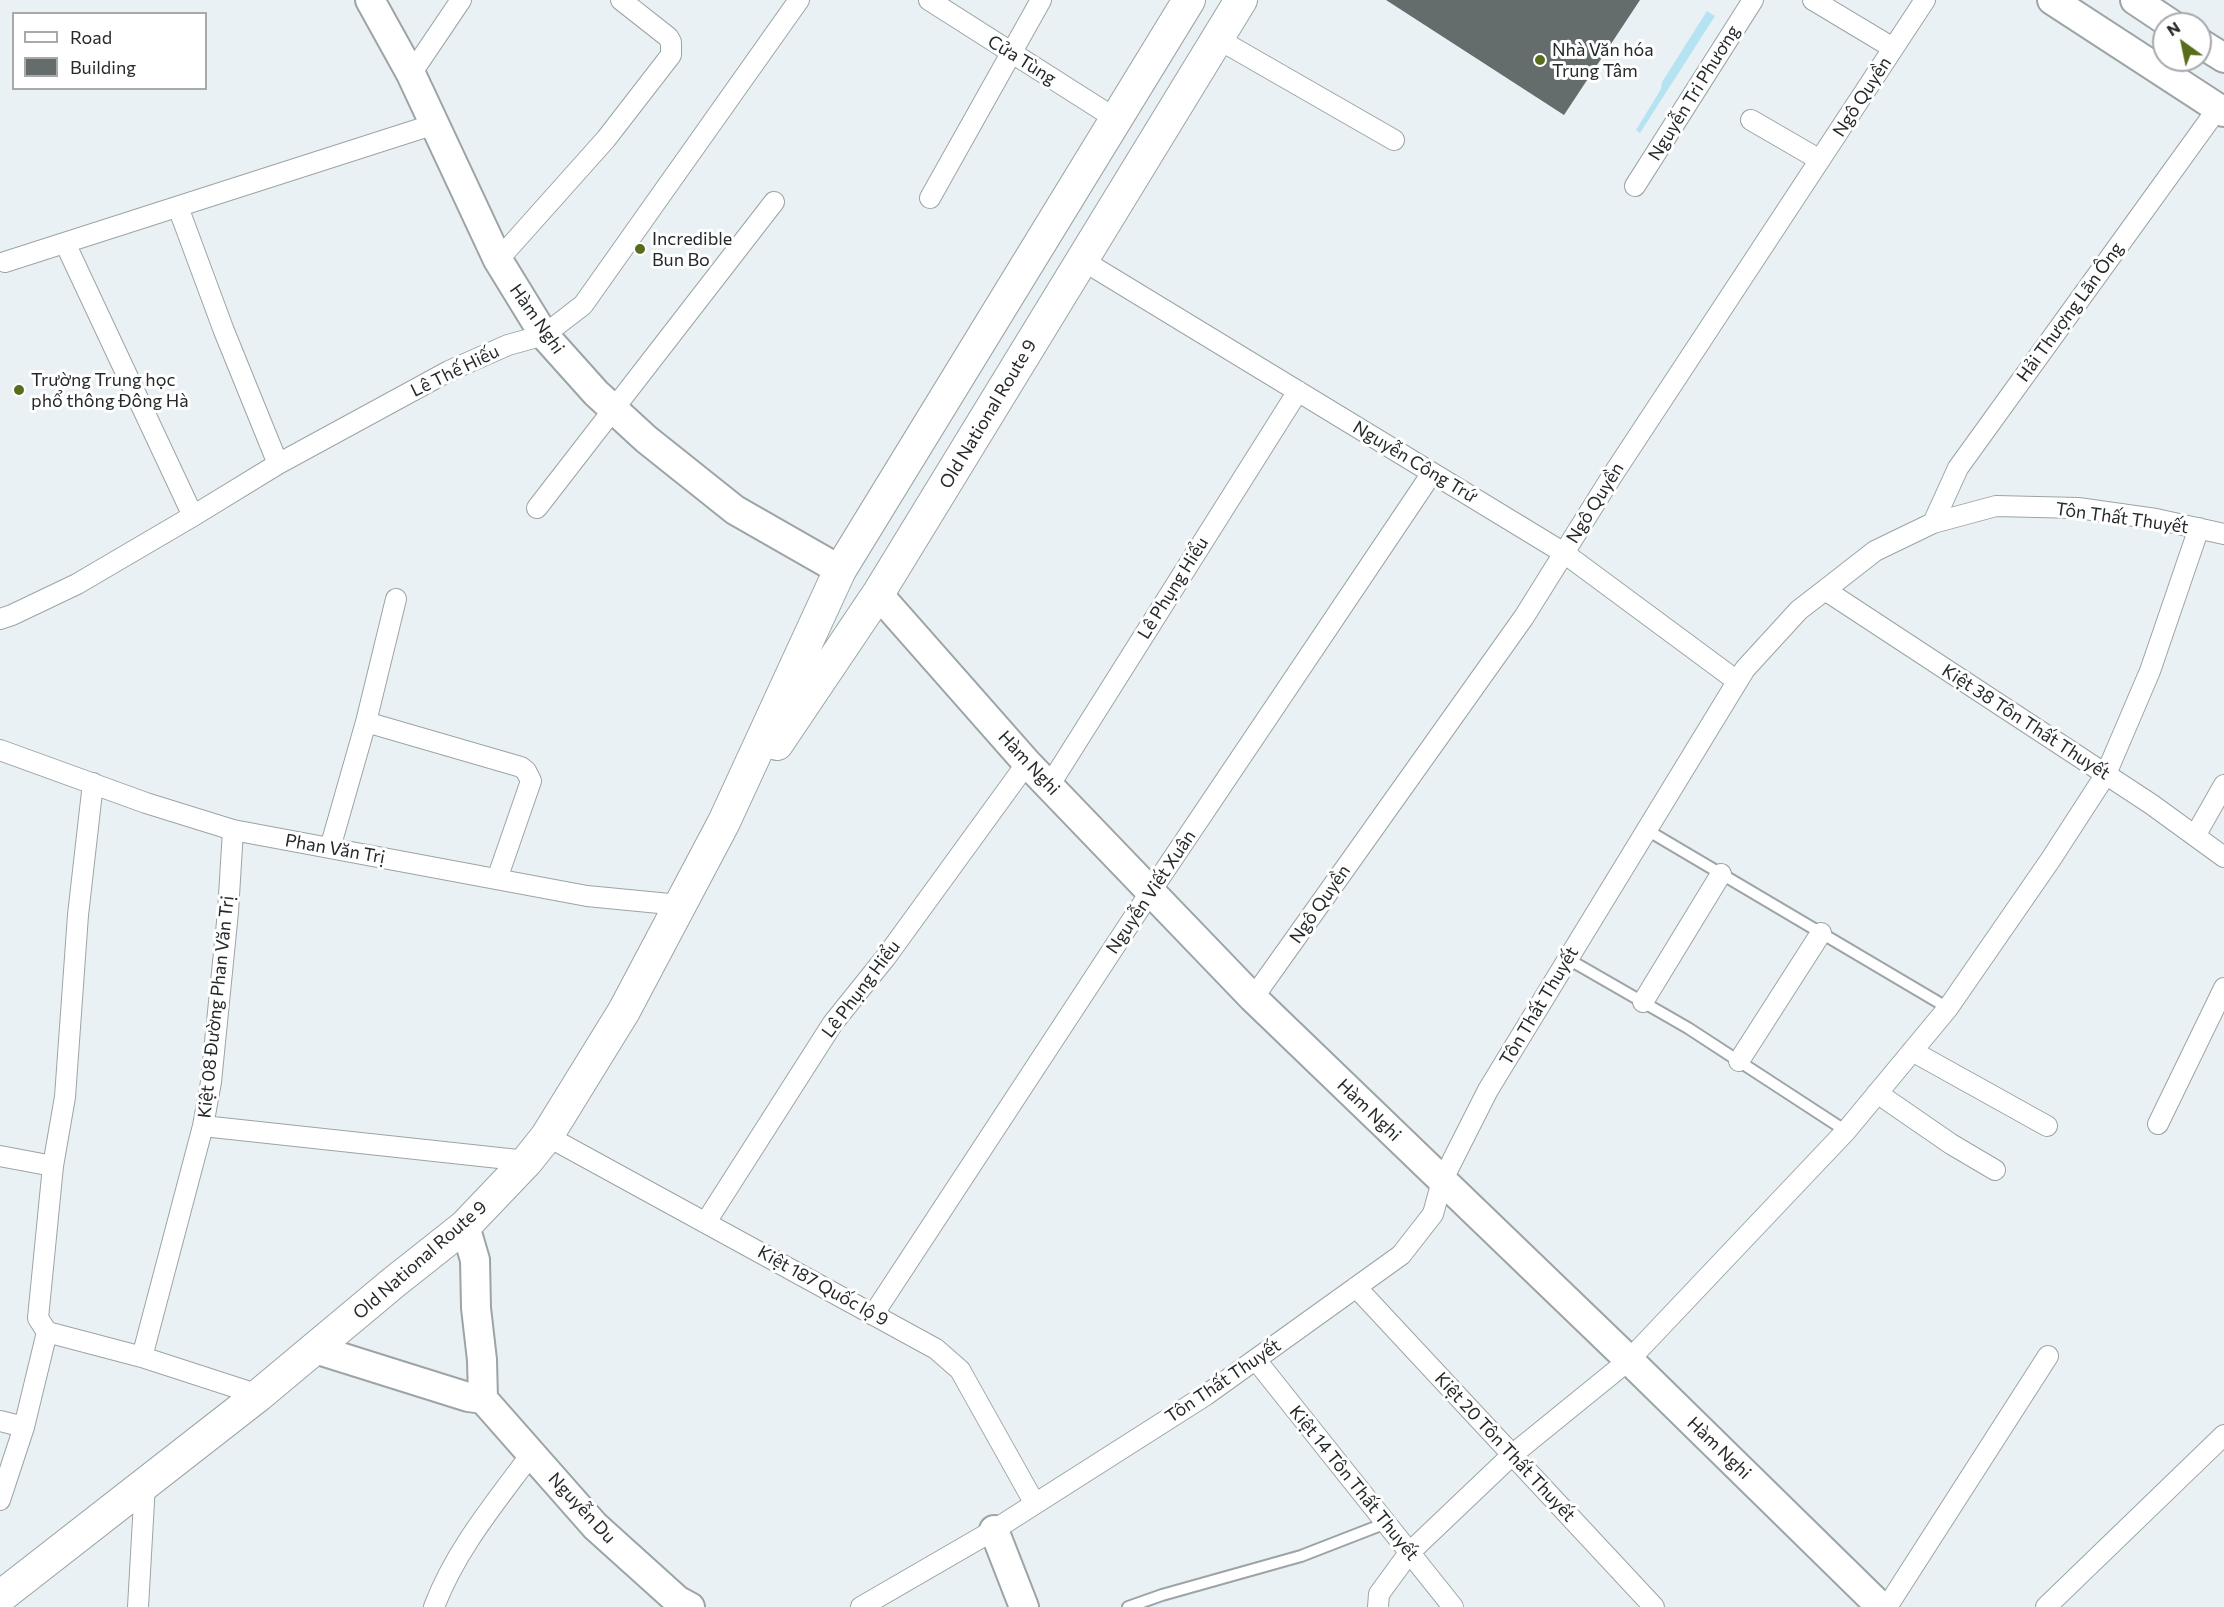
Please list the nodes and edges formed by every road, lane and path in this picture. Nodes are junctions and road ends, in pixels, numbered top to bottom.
1 (370, 0) edge
2 (461, 0) edge
3 (621, 0) edge
4 (799, 0) edge
5 (929, 0) edge
6 (1041, 0) edge
7 (1241, 0) edge
8 (1753, 0) edge
9 (1813, 0) edge
10 (1925, 0) edge
11 (2052, 0) edge
12 (2135, 0) edge
13 (1184, 8) edge
14 (2154, 12) edge
15 (1218, 39) junction
16 (1893, 48) junction
17 (1011, 54) junction
18 (411, 74) junction
19 (2222, 106) edge
20 (1116, 119) junction
21 (1751, 120) dead end
22 (435, 123) junction
23 (1394, 140) dead end
24 (1153, 144) junction
25 (1820, 160) junction
26 (1635, 186) dead end
27 (930, 198) dead end
28 (774, 202) dead end
29 (178, 207) junction
30 (1044, 236) junction
31 (65, 243) junction
32 (1082, 260) junction
33 (498, 261) junction
34 (5, 262) dead end
35 (544, 335) junction
36 (1298, 391) junction
37 (614, 409) junction
38 (278, 464) junction
39 (1432, 472) junction
40 (537, 508) dead end
41 (194, 516) junction
42 (1933, 523) junction
43 (2199, 528) junction
44 (2224, 534) edge
45 (1564, 553) junction
46 (840, 570) junction
47 (1825, 590) junction
48 (878, 594) junction
49 (396, 599) dead end
50 (0, 619) edge
51 (1737, 681) junction
52 (366, 722) junction
53 (0, 750) edge
54 (1027, 763) junction
55 (2106, 774) junction
56 (93, 783) junction
57 (2224, 785) edge
58 (1049, 786) junction
59 (724, 822) junction
60 (233, 830) junction
61 (1647, 830) junction
62 (2195, 836) junction
63 (330, 848) junction
64 (2224, 857) edge
65 (1721, 874) junction
66 (497, 879) junction
67 (1151, 891) junction
68 (680, 906) junction
69 (1821, 933) junction
70 (1568, 959) junction
71 (2224, 988) edge
72 (1253, 999) junction
73 (1643, 1002) junction
74 (1948, 1008) junction
75 (1912, 1051) junction
76 (1739, 1061) junction
77 (1877, 1094) junction
78 (2158, 1124) dead end
79 (203, 1126) junction
80 (2047, 1126) dead end
81 (1846, 1131) junction
82 (547, 1136) junction
83 (0, 1156) edge
84 (527, 1161) junction
85 (53, 1166) junction
86 (1995, 1170) dead end
87 (1442, 1181) junction
88 (706, 1222) junction
89 (465, 1226) junction
90 (1356, 1287) junction
91 (873, 1315) junction
92 (47, 1332) junction
93 (315, 1349) junction
94 (2048, 1356) dead end
95 (142, 1357) junction
96 (1256, 1360) junction
97 (1629, 1360) junction
98 (260, 1395) junction
99 (483, 1399) junction
100 (0, 1421) edge
101 (24, 1427) junction
102 (2224, 1435) edge
103 (532, 1453) junction
104 (1512, 1455) junction
105 (146, 1484) junction
106 (0, 1500) edge
107 (1035, 1504) junction
108 (1386, 1523) junction
109 (994, 1530) junction
110 (1409, 1553) junction
111 (2, 1590) edge
112 (1646, 1604) edge
113 (138, 1607) edge
114 (434, 1607) edge
115 (690, 1607) edge
116 (861, 1607) edge
117 (1024, 1607) edge
118 (1128, 1607) edge
119 (1378, 1607) edge
120 (1453, 1607) edge
121 (1881, 1607) edge
122 (1887, 1607) edge
123 (2046, 1607) edge

1 - 18 street, Hàm Nghi
2 - 18 street
3 - 33 street
4 - 35 street, Lê Thế Hiếu
5 - 17 street, Cửa Tùng
6 - 17 street
7 - 15 main road, Old National Route 9
8 - 26 street, Nguyễn Tri Phương
9 - 16 street
10 - 16 street, Ngô Quyền
11 - 19 street
12 - 14 street
13 - 15 main road
13 - 20 main road, Old National Route 9
15 - 23 street
15 - 24 main road, Old National Route 9
16 - 25 street, Ngô Quyền
17 - 20 street, Cửa Tùng
17 - 27 street
18 - 22 street, Hàm Nghi
19 - 42 street, Hải Thượng Lãn Ông
20 - 24 main road
20 - 30 main road, Old National Route 9
21 - 25 street
22 - 29 street
22 - 33 street, Hàm Nghi
24 - 32 main road, Old National Route 9
25 - 45 street, Ngô Quyền
28 - 37 street
29 - 31 street
29 - 38 street
30 - 32 main road
30 - 46 main road, Old National Route 9
31 - 34 street
31 - 41 street
32 - 36 street, Nguyễn Công Trứ
32 - 48 main road, Old National Route 9
33 - 35 street, Hàm Nghi
35 - 37 street, Hàm Nghi
35 - 38 street, Lê Thế Hiếu
36 - 39 street, Nguyễn Công Trứ
36 - 58 street, Lê Phụng Hiểu
37 - 40 street
37 - 46 street, Hàm Nghi
38 - 41 street, Lê Thế Hiếu
39 - 45 street, Nguyễn Công Trứ
39 - 67 street, Nguyễn Viết Xuân
41 - 50 street, Lê Thế Hiếu
42 - 43 street, Tôn Thất Thuyết
42 - 47 street, Tôn Thất Thuyết
43 - 44 street, Tôn Thất Thuyết
43 - 55 street
45 - 51 street, Nguyễn Công Trứ
45 - 72 street, Ngô Quyền
46 - 48 main road
46 - 59 main road, Old National Route 9
47 - 51 street, Tôn Thất Thuyết
47 - 55 street, Kiệt 38 Tôn Thất Thuyết
48 - 54 street, Hàm Nghi
48 - 59 main road, Old National Route 9
49 - 52 street
51 - 61 street, Tôn Thất Thuyết
52 - 63 street
52 - 66 street
53 - 56 street, Phan Văn Trị
54 - 58 street, Hàm Nghi
54 - 88 street, Lê Phụng Hiểu
55 - 62 street, Kiệt 38 Tôn Thất Thuyết
55 - 74 street
56 - 60 street, Phan Văn Trị
56 - 85 street
57 - 62 street
58 - 67 street, Hàm Nghi
59 - 68 main road, Old National Route 9
60 - 63 street, Phan Văn Trị
60 - 79 street, Kiệt 08 Đường Phan Văn Trị
61 - 65 lane
61 - 70 street, Tôn Thất Thuyết
62 - 64 street, Kiệt 38 Tôn Thất Thuyết
63 - 66 street, Phan Văn Trị
65 - 69 lane
65 - 73 street
66 - 68 street, Phan Văn Trị
67 - 72 street, Hàm Nghi
67 - 91 street, Nguyễn Viết Xuân
68 - 82 main road, Old National Route 9
69 - 74 lane
69 - 76 street
70 - 73 lane
70 - 87 street, Tôn Thất Thuyết
71 - 78 street
72 - 87 street, Hàm Nghi
73 - 76 lane
74 - 75 street
75 - 77 street
75 - 80 street
76 - 81 lane
77 - 81 street
77 - 86 street
79 - 84 street
79 - 95 street, Kiệt 08 Đường Phan Văn Trị
81 - 97 street
82 - 84 main road, Old National Route 9
82 - 88 street, Kiệt 187 Quốc lộ 9
83 - 85 street
84 - 89 main road, Old National Route 9
85 - 92 street
87 - 90 street, Tôn Thất Thuyết
87 - 97 street, Hàm Nghi
88 - 91 street, Kiệt 187 Quốc lộ 9
89 - 93 main road, Old National Route 9
89 - 99 street
90 - 96 street, Tôn Thất Thuyết
90 - 104 street, Kiệt 20 Tôn Thất Thuyết
91 - 107 street, Kiệt 187 Quốc lộ 9
92 - 95 street
92 - 101 street
93 - 98 main road, Old National Route 9
93 - 99 street
94 - 122 street
95 - 98 street
96 - 107 street, Tôn Thất Thuyết
96 - 108 street, Kiệt 14 Tôn Thất Thuyết
97 - 104 street
97 - 121 street, Hàm Nghi
98 - 105 main road, Old National Route 9
99 - 103 street, Nguyễn Du
100 - 101 street
101 - 106 street
102 - 123 street
103 - 114 street
103 - 115 street, Nguyễn Du
104 - 110 street
104 - 112 street, Kiệt 20 Tôn Thất Thuyết
105 - 111 main road, Old National Route 9
105 - 113 street
107 - 109 street, Tôn Thất Thuyết
108 - 110 street, Kiệt 14 Tôn Thất Thuyết
108 - 118 lane
109 - 116 street, Tôn Thất Thuyết
109 - 117 street
110 - 119 street
110 - 120 street, Kiệt 14 Tôn Thất Thuyết

